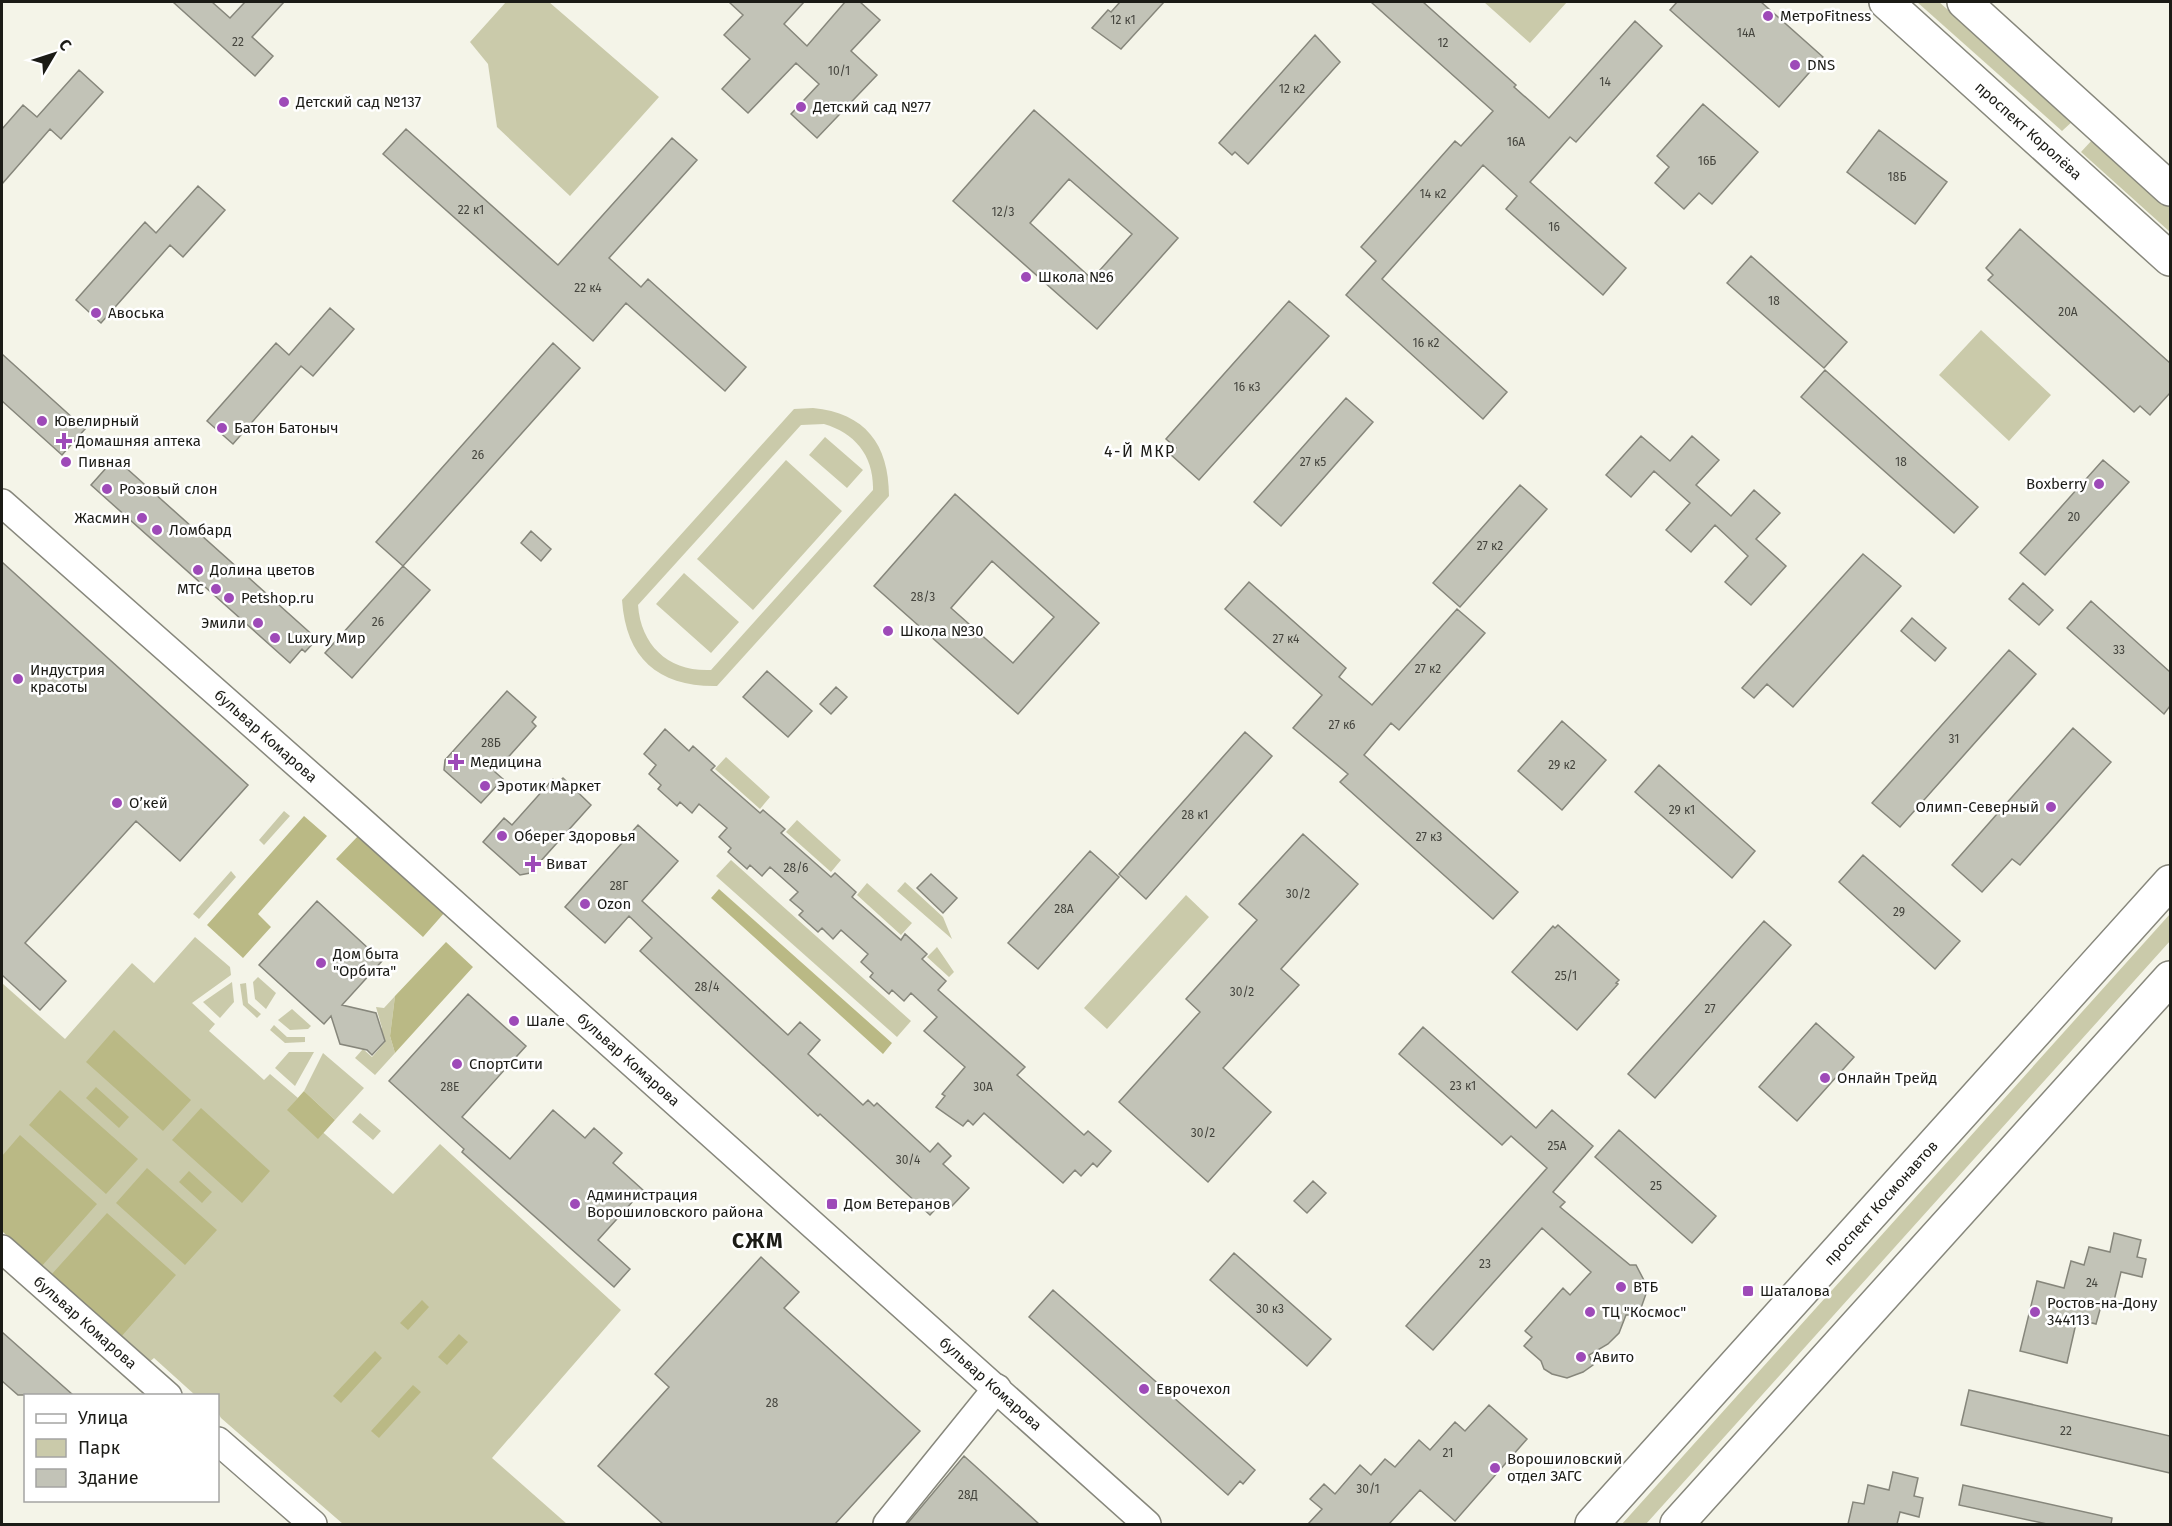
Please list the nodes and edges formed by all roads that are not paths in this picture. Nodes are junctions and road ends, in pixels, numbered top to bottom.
1 (1886, 2) edge
2 (1964, 2) edge
3 (2082, 109) junction
4 (2048, 149) junction
5 (2170, 189) edge
6 (2170, 259) edge
7 (2, 503) edge
8 (2170, 882) edge
9 (2170, 978) edge
10 (2, 1249) edge
11 (997, 1388) junction
12 (167, 1394) edge
13 (219, 1442) edge
14 (313, 1524) edge
15 (886, 1524) edge
16 (1147, 1524) edge
17 (1592, 1524) edge
18 (1677, 1524) edge

1 - 4 main road, проспект Королёва
2 - 3 main road
3 - 4 main road
3 - 5 main road
4 - 6 main road, проспект Королёва
7 - 11 street, бульвар Комарова
8 - 17 main road, проспект Космонавтов
9 - 18 main road
10 - 12 street, бульвар Комарова
11 - 15 street
11 - 16 street, бульвар Комарова
13 - 14 street

